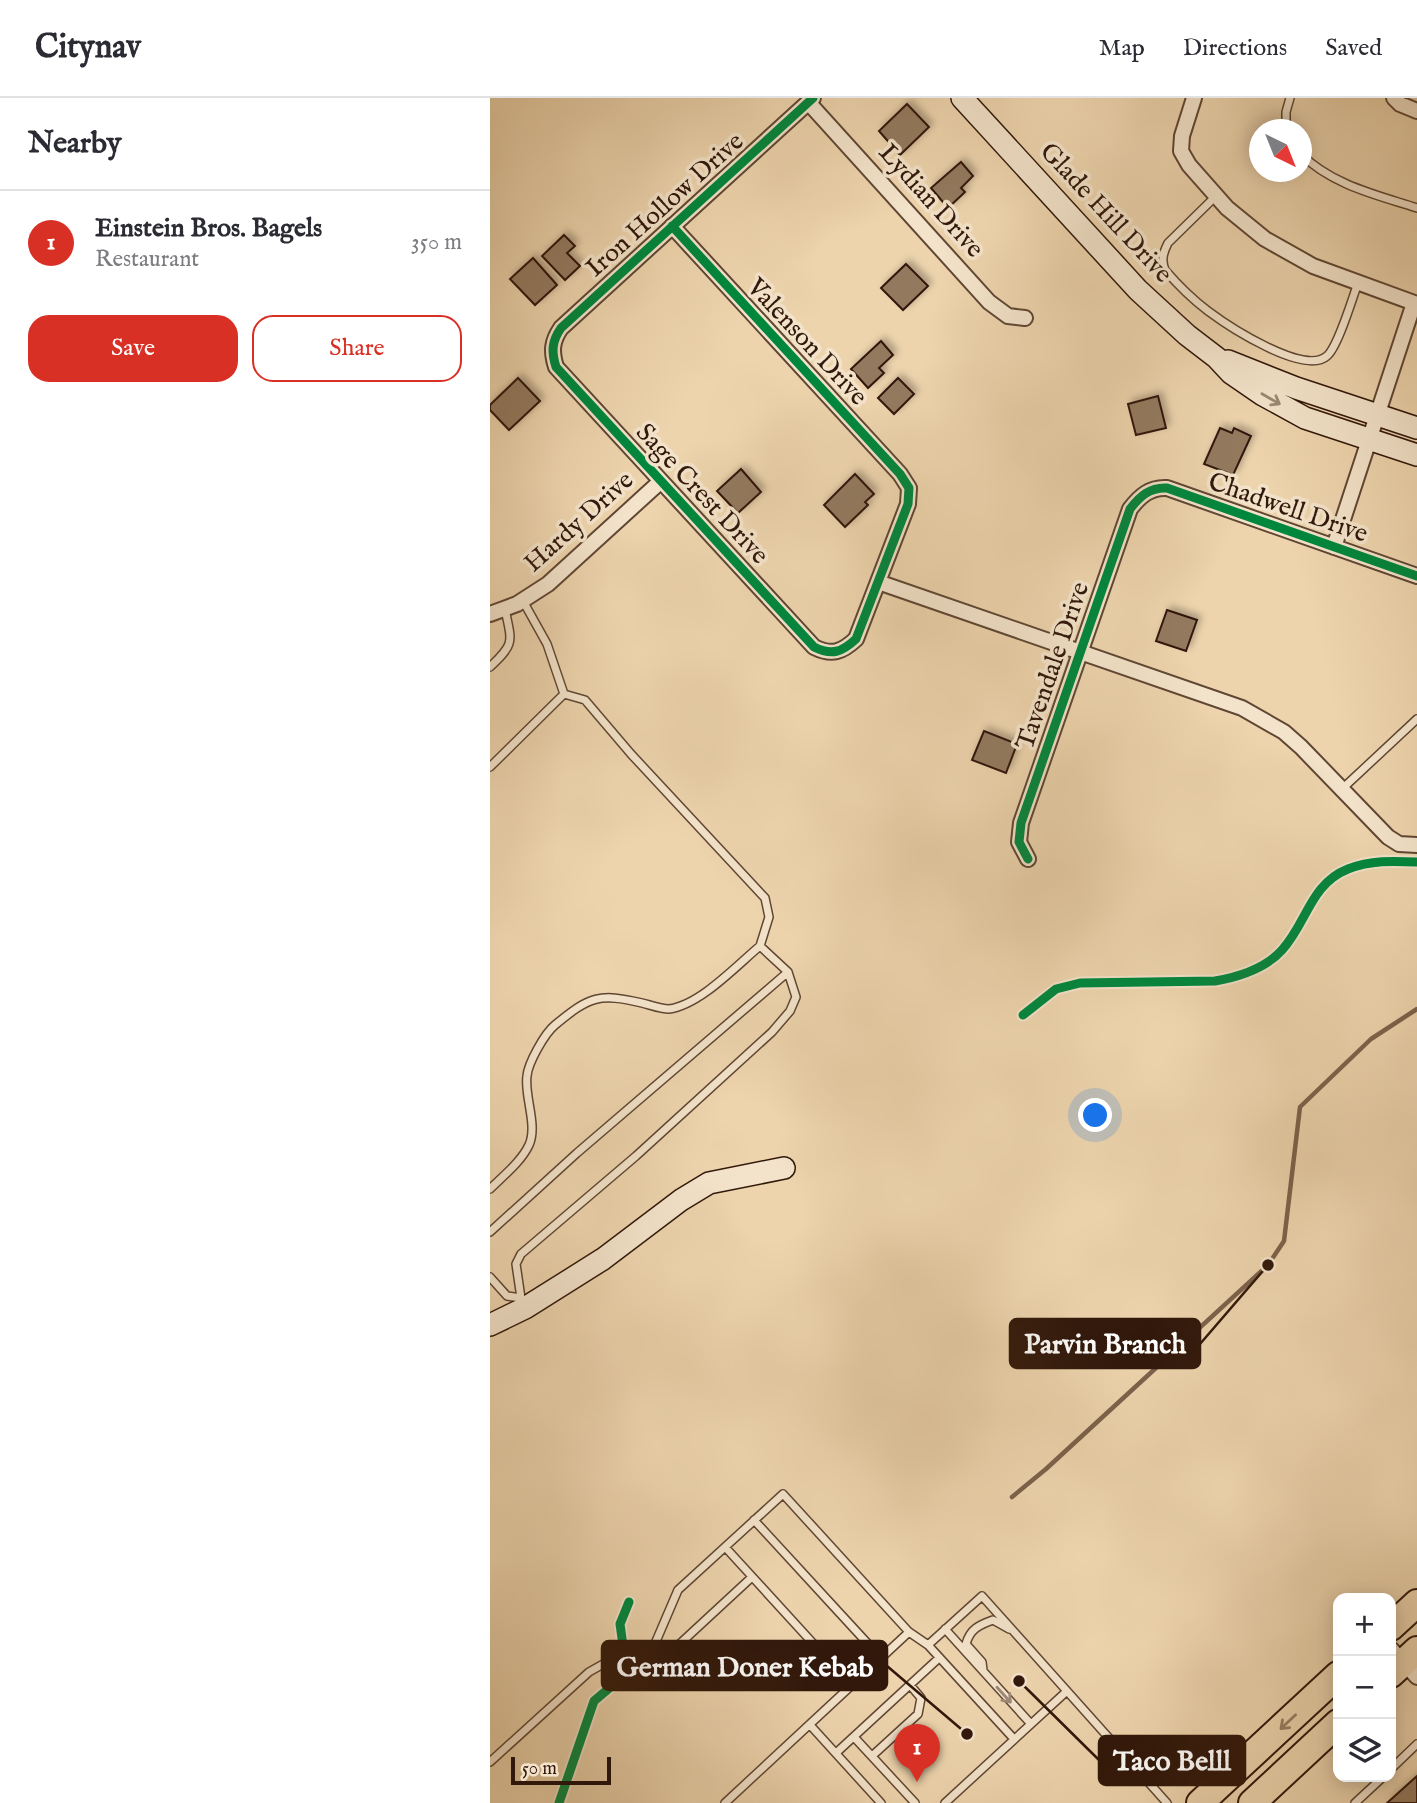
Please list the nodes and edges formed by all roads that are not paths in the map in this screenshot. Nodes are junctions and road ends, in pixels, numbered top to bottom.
1 (962, 98) edge
2 (1195, 98) edge
3 (1290, 98) edge
4 (1394, 98) edge
5 (811, 100) edge
6 (1417, 111) edge
7 (1286, 119) edge
8 (1312, 163) edge
9 (1217, 196) junction
10 (1417, 208) edge
11 (672, 226) junction
12 (1358, 282) junction
13 (1415, 304) edge
14 (1025, 318) dead end
15 (552, 348) joint
16 (1217, 358) junction
17 (1377, 415) junction
18 (1417, 428) edge
19 (1369, 439) junction
20 (1417, 455) edge
21 (662, 481) junction
22 (1145, 492) joint
23 (1334, 547) junction
24 (1417, 576) edge
25 (878, 582) junction
26 (523, 601) junction
27 (505, 609) junction
28 (490, 614) edge
29 (1080, 652) junction
30 (490, 667) edge
31 (564, 694) junction
32 (1417, 719) edge
33 (491, 765) edge
34 (1342, 789) junction
35 (1414, 846) edge
36 (1028, 859) dead end
37 (760, 946) junction
38 (788, 972) junction
39 (784, 1168) dead end
40 (490, 1189) edge
41 (490, 1232) edge
42 (490, 1277) edge
43 (523, 1303) junction
44 (490, 1325) edge
45 (754, 1520) junction
46 (724, 1547) junction
47 (752, 1577) junction
48 (1417, 1603) edge
49 (1396, 1622) edge
50 (945, 1629) junction
51 (909, 1632) junction
52 (1015, 1633) junction
53 (928, 1645) junction
54 (881, 1658) junction
55 (939, 1658) junction
56 (983, 1672) junction
57 (642, 1674) junction
58 (1333, 1680) edge
59 (910, 1685) junction
60 (852, 1686) junction
61 (1067, 1691) junction
62 (1031, 1724) junction
63 (810, 1725) junction
64 (1333, 1728) edge
65 (855, 1737) junction
66 (1014, 1740) junction
67 (1417, 1744) edge
68 (836, 1754) junction
69 (873, 1756) junction
70 (490, 1762) edge
71 (1396, 1764) edge
72 (1377, 1782) edge
73 (726, 1803) edge
74 (881, 1803) edge
75 (915, 1803) edge
76 (945, 1803) edge
77 (1167, 1803) edge
78 (1200, 1803) edge
79 (1252, 1803) edge
80 (1355, 1803) edge

1 - 16 street, Glade Hill Drive
2 - 9 street
3 - 7 lane
4 - 6 street
5 - 11 street, Iron Hollow Drive
5 - 14 street, Lydian Drive
8 - 10 lane
9 - 12 street
9 - 12 lane
11 - 15 street, Iron Hollow Drive
11 - 25 street, Valenson Drive
12 - 13 street
13 - 17 street
15 - 21 street, Sage Crest Drive
16 - 17 street, Glade Hill Drive
16 -> 19 street, Glade Hill Drive
17 - 18 street, Glade Hill Drive
17 - 19 street
19 - 20 street, Glade Hill Drive
19 - 23 street
21 - 25 street, Sage Crest Drive
21 - 26 street, Hardy Drive
22 - 23 street, Chadwell Drive
22 - 29 street, Tavendale Drive
23 - 24 street, Chadwell Drive
25 - 29 street
26 - 27 street, Hardy Drive
26 - 31 lane
27 - 28 street, Hardy Drive
27 - 30 lane
29 - 34 street
29 - 36 street, Tavendale Drive
31 - 33 lane
31 - 37 lane
32 - 34 lane
34 - 35 street
37 - 38 lane
37 - 40 lane
38 - 41 lane
38 - 43 lane
39 - 43 street
42 - 43 lane
43 - 44 street
45 - 46 lane
45 - 51 lane
45 - 54 lane
46 - 47 lane
46 - 57 lane
47 - 57 lane
47 - 60 lane
48 - 49 highway
50 - 52 lane
50 - 53 lane
50 - 56 lane
51 - 53 lane
51 - 54 lane
52 - 56 lane
52 - 61 lane
53 - 55 lane
54 - 60 lane
55 - 59 lane
55 - 66 lane
56 -> 62 lane
57 - 70 lane
58 -> 78 highway
59 - 65 lane
59 - 69 lane
60 - 63 lane
61 - 62 lane
61 - 77 lane
62 - 66 lane
63 - 68 lane
63 - 73 lane
64 - 79 highway
65 - 68 lane
65 - 69 lane
66 - 76 lane
67 - 71 lane
68 - 74 lane
69 - 75 lane
72 - 80 lane

